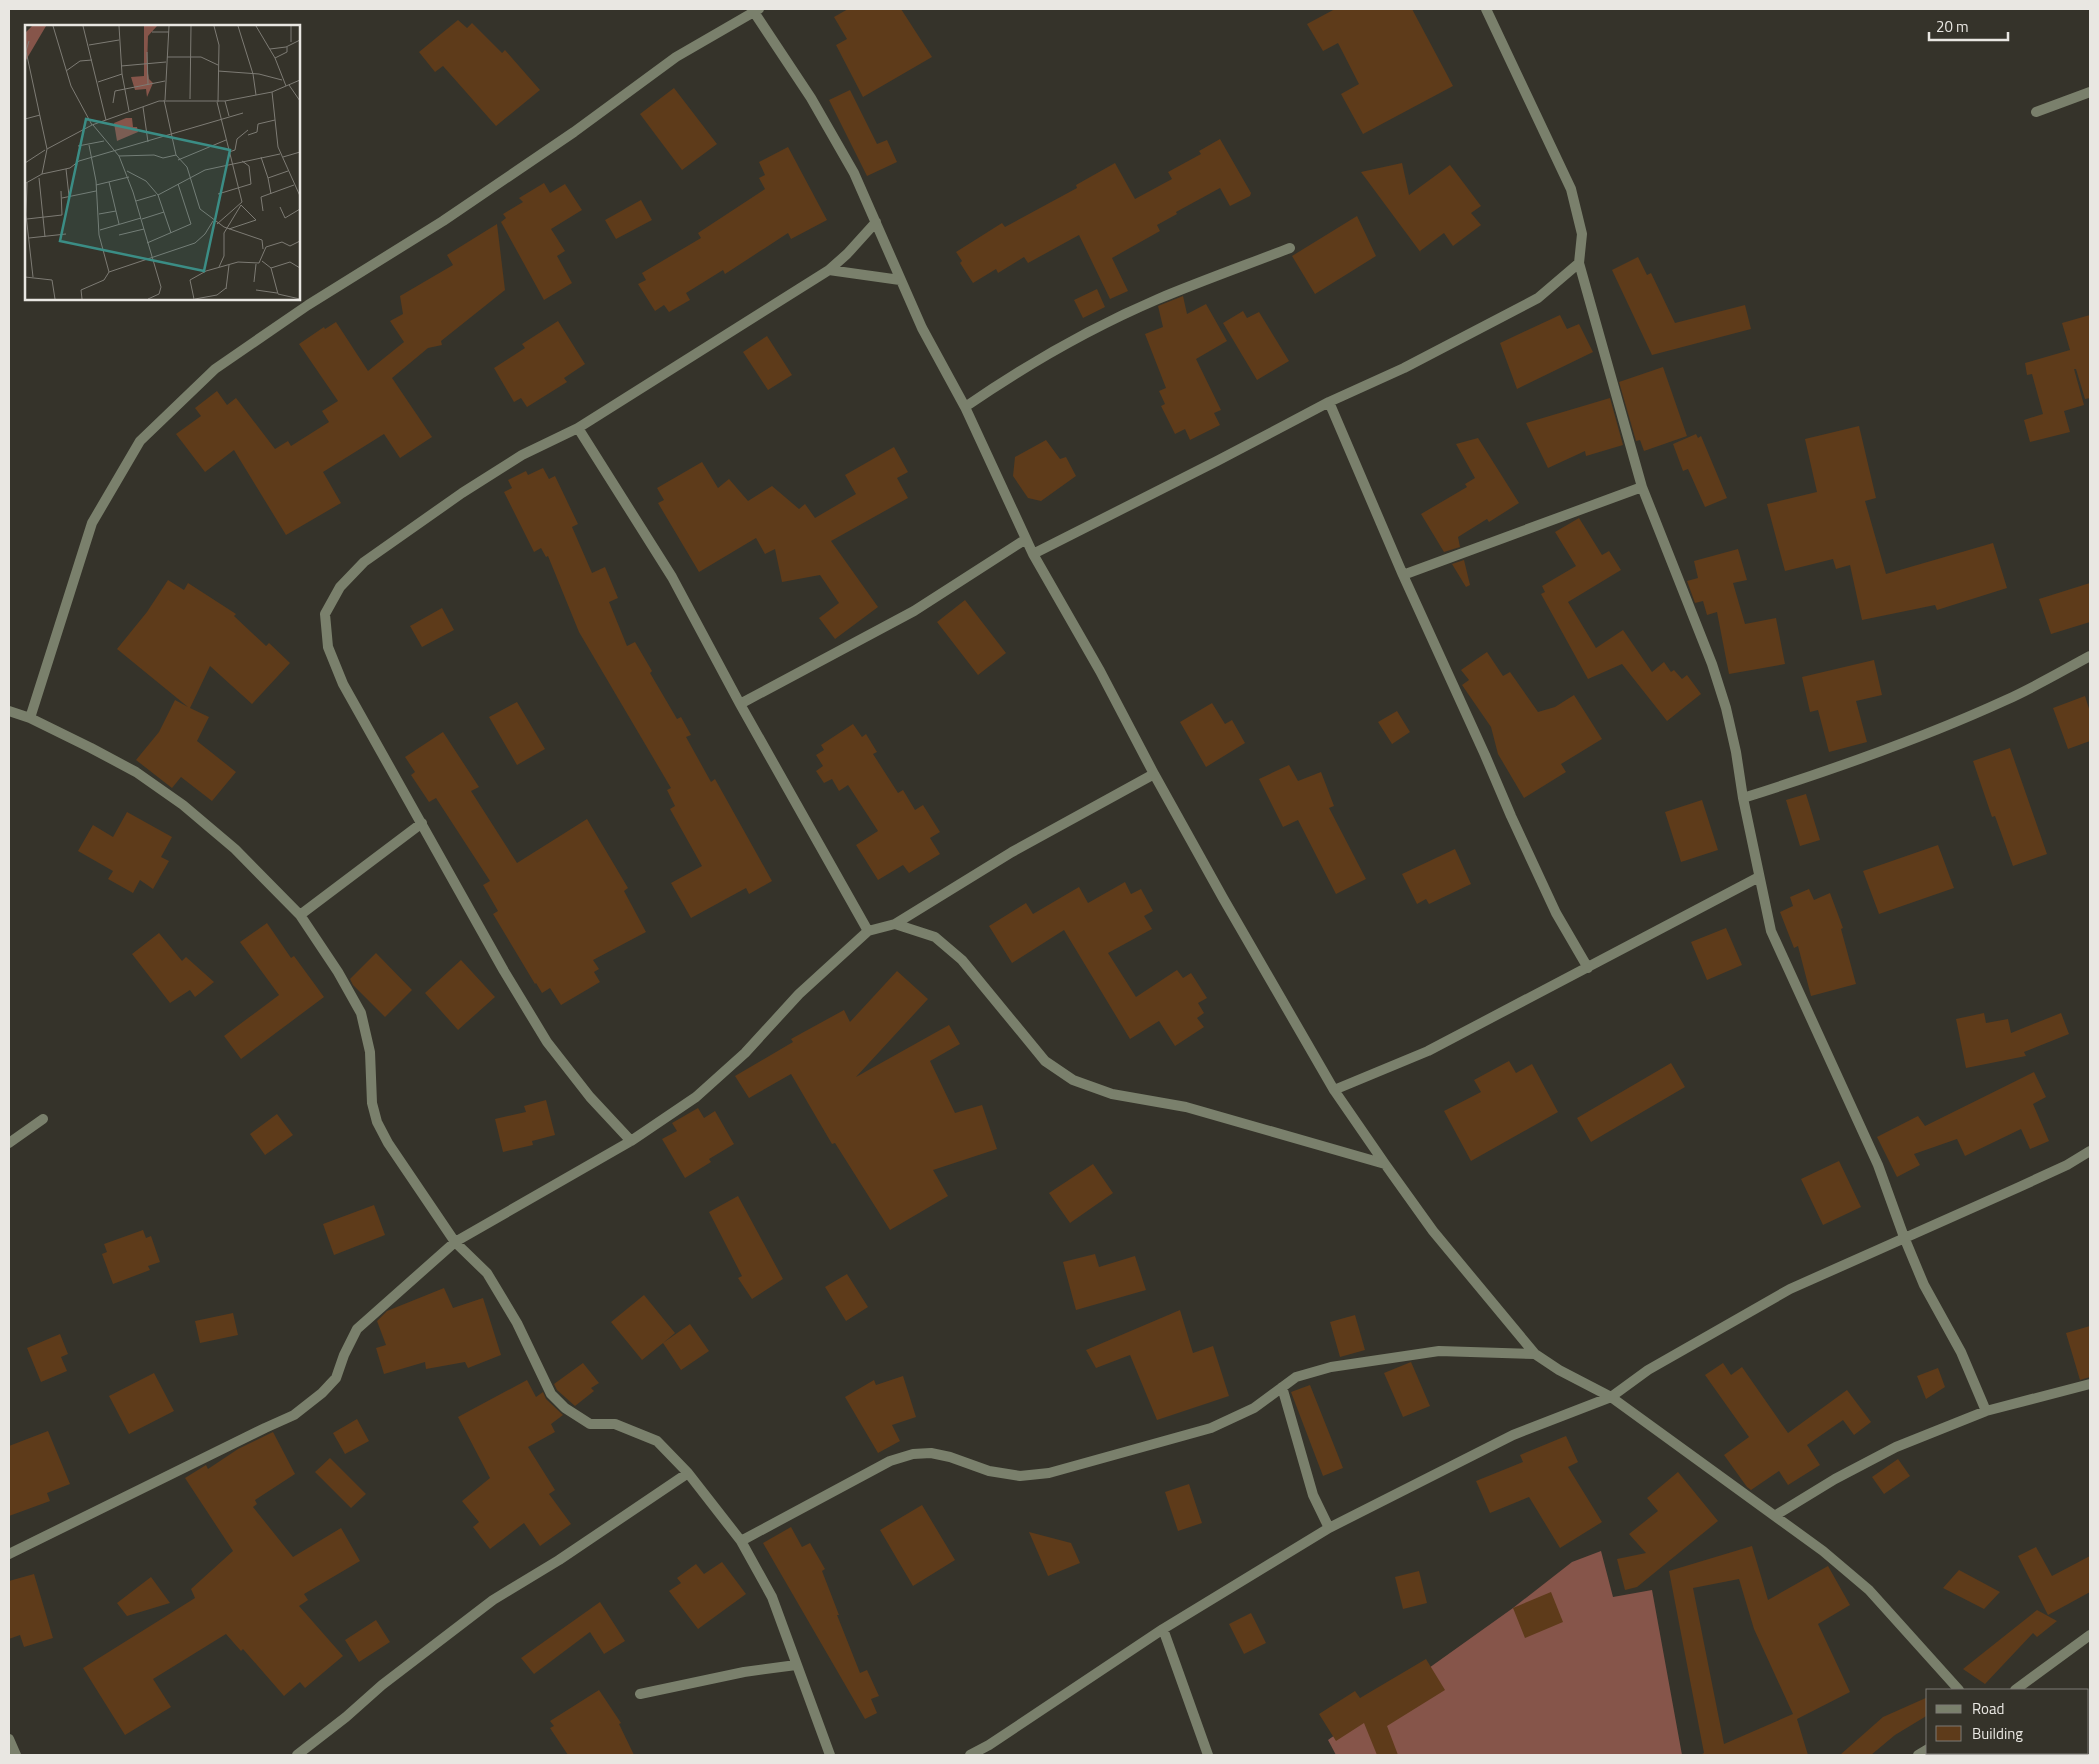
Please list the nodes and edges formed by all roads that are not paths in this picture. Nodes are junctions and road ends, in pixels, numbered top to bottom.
1 (1486, 9) edge
2 (755, 10) edge
3 (2090, 92) edge
4 (2036, 112) dead end
5 (876, 222) junction
6 (1290, 248) dead end
7 (1579, 263) junction
8 (829, 270) junction
9 (900, 280) junction
10 (1329, 402) junction
11 (964, 407) junction
12 (578, 428) junction
13 (1642, 487) junction
14 (1026, 539) junction
15 (1033, 554) junction
16 (1403, 575) junction
17 (2090, 656) edge
18 (740, 704) junction
19 (9, 712) edge
20 (30, 718) junction
21 (1154, 774) junction
22 (1743, 798) junction
23 (422, 823) junction
24 (1759, 877) junction
25 (300, 914) junction
26 (895, 924) junction
27 (868, 931) junction
28 (1588, 968) junction
29 (1334, 1090) junction
30 (43, 1119) dead end
31 (631, 1141) junction
32 (9, 1143) edge
33 (2090, 1151) edge
34 (1385, 1164) junction
35 (1904, 1237) junction
36 (455, 1242) junction
37 (1535, 1354) junction
38 (2090, 1384) edge
39 (1282, 1386) junction
40 (1611, 1397) junction
41 (1986, 1411) junction
42 (688, 1473) junction
43 (1776, 1515) junction
44 (1329, 1528) junction
45 (741, 1541) junction
46 (9, 1554) edge
47 (1163, 1629) junction
48 (2090, 1635) edge
49 (796, 1665) junction
50 (1958, 1689) edge
51 (2016, 1689) edge
52 (640, 1694) dead end
53 (9, 1739) edge
54 (16, 1755) edge
55 (297, 1755) edge
56 (830, 1755) edge
57 (970, 1755) edge
58 (1208, 1755) edge

1 - 7 street
2 - 5 street
2 - 20 street
3 - 4 street
5 - 8 street
5 - 9 street
6 - 11 street
7 - 10 street
7 - 13 street
8 - 9 street
8 - 12 street
9 - 11 street
10 - 15 street
10 - 16 street
11 - 14 street
12 - 18 street
12 - 23 street
13 - 16 street
13 - 22 street
14 - 15 street
14 - 18 street
15 - 21 street
16 - 28 street
17 - 22 street
18 - 27 street
19 - 20 street
20 - 25 street
21 - 26 street
21 - 29 street
22 - 24 street
23 - 25 street
23 - 31 street
24 - 28 street
24 - 35 street
25 - 36 street
26 - 27 street
26 - 34 street
27 - 31 street
28 - 29 street
29 - 34 street
30 - 32 street
31 - 36 street
33 - 35 street
34 - 37 street
35 - 40 street
35 - 41 street
36 - 42 street
36 - 46 street
37 - 39 street
37 - 40 street
38 - 41 street
39 - 44 street
39 - 45 street
40 - 43 street
40 - 44 street
41 - 43 street
42 - 45 street
42 - 55 street
43 - 50 street
44 - 47 street
45 - 49 street
47 - 57 street
47 - 58 street
48 - 51 street
49 - 52 street
49 - 56 street
53 - 54 street

